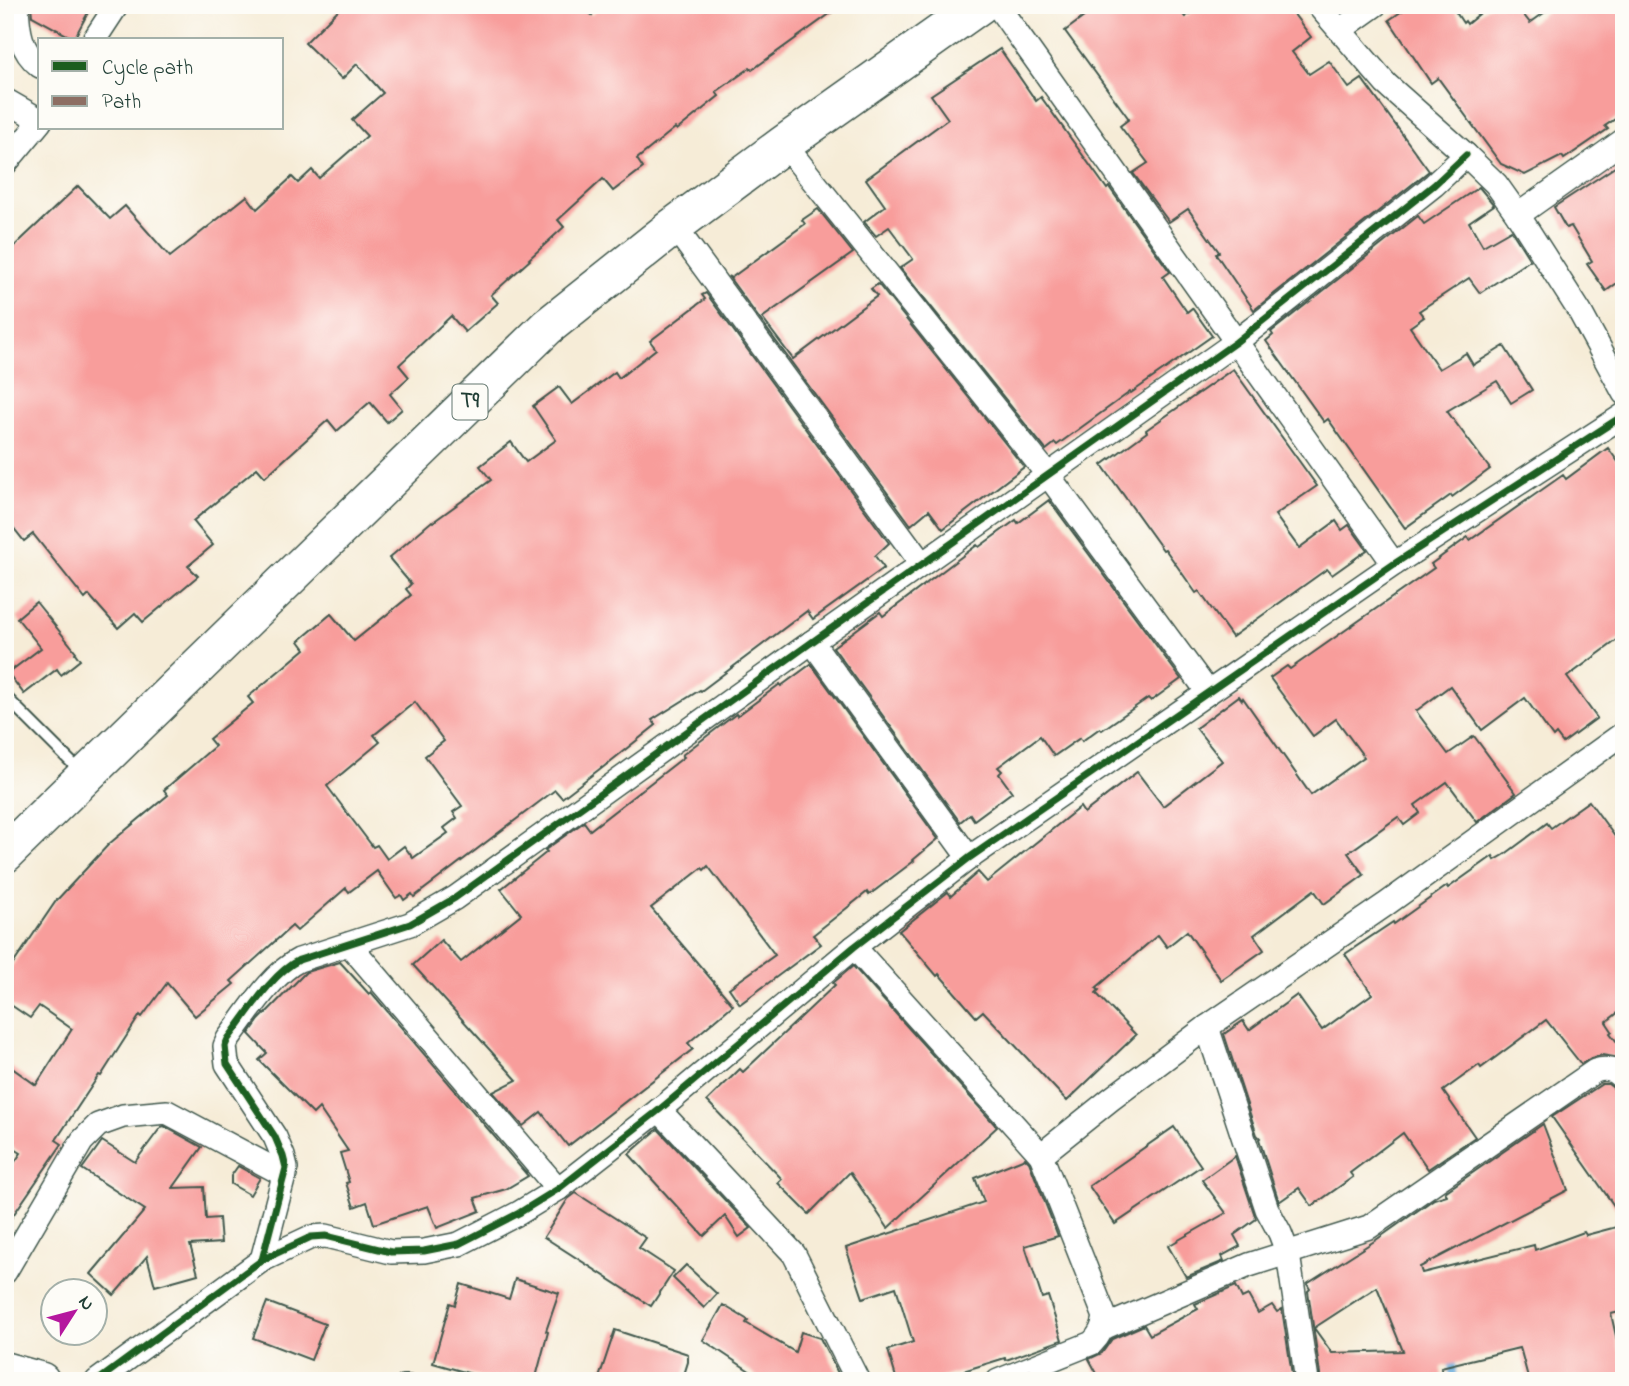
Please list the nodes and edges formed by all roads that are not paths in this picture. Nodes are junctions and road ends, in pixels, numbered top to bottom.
1 (17, 5) edge
2 (117, 5) edge
3 (1318, 5) edge
4 (1375, 5) edge
5 (975, 8) edge
6 (1340, 30) junction
7 (95, 38) edge
8 (38, 64) edge
9 (5, 100) edge
10 (38, 120) edge
11 (38, 123) edge
12 (1624, 140) edge
13 (785, 144) junction
14 (1466, 155) junction
15 (5, 164) edge
16 (1518, 215) junction
17 (674, 226) junction
18 (1236, 342) junction
19 (1624, 393) edge
20 (1624, 415) edge
21 (1048, 475) junction
22 (922, 564) junction
23 (1394, 564) junction
24 (812, 642) junction
25 (1209, 692) junction
26 (5, 696) edge
27 (1624, 733) edge
28 (85, 776) junction
29 (5, 853) edge
30 (969, 858) junction
31 (349, 944) junction
32 (854, 947) junction
33 (1207, 1027) junction
34 (1624, 1080) edge
35 (659, 1110) junction
36 (1041, 1155) junction
37 (285, 1175) junction
38 (558, 1189) junction
39 (1288, 1254) junction
40 (262, 1261) junction
41 (5, 1272) edge
42 (1103, 1328) junction
43 (5, 1371) edge
44 (41, 1381) edge
45 (97, 1381) edge
46 (402, 1381) edge
47 (409, 1381) edge
48 (858, 1381) edge
49 (998, 1381) edge
50 (1307, 1381) edge

1 - 8 street
2 - 7 street
3 - 6 street
4 - 6 street
5 - 13 highway, T9
5 - 18 street
6 - 14 street
9 - 10 street
11 - 15 street
12 - 16 street
13 - 17 highway, T9
13 - 21 street
14 - 16 street
14 - 18 street
16 - 19 street
17 - 22 street
17 - 28 highway, T9
18 - 21 street
18 - 23 street
20 - 23 street
21 - 22 street
21 - 25 street
22 - 24 street
23 - 25 street
24 - 30 street
24 - 31 street
25 - 30 street
26 - 28 lane
27 - 33 street
28 - 29 highway, T9
30 - 32 street
31 - 37 street
31 - 38 street
32 - 35 street
32 - 36 street
33 - 36 street
33 - 39 street
34 - 39 street
35 - 38 street
35 - 48 street
36 - 42 street
37 - 40 street
37 - 41 street
38 - 40 street
39 - 42 street
39 - 50 street
40 - 45 street
42 - 49 street
43 - 44 highway
46 - 47 lane

